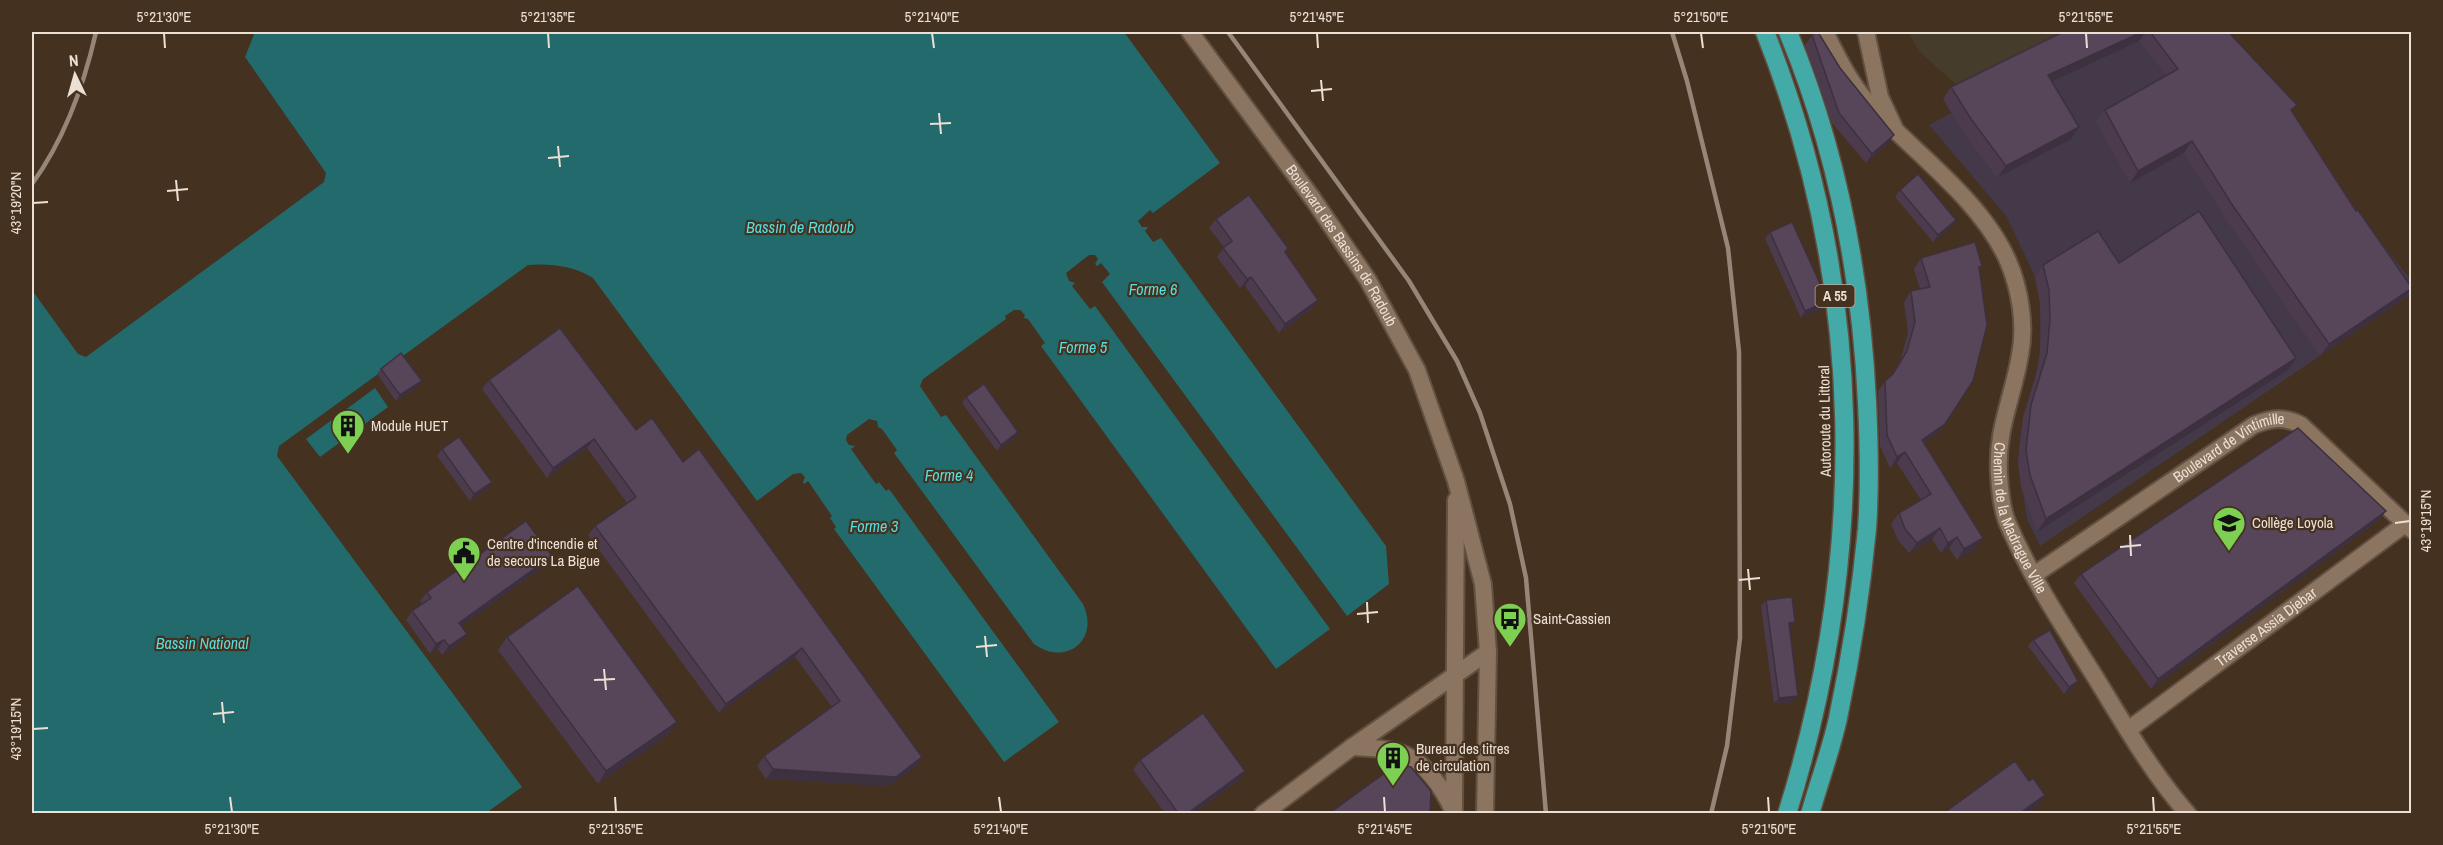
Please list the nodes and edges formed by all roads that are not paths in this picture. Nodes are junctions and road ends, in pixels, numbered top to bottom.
1 (1190, 32) edge
2 (1765, 32) edge
3 (1788, 32) edge
4 (1825, 32) edge
5 (1866, 32) edge
6 (1894, 127) junction
7 (1456, 481) junction
8 (2409, 527) edge
9 (2034, 575) junction
10 (1488, 652) junction
11 (1454, 675) junction
12 (2128, 730) junction
13 (1352, 747) junction
14 (1263, 813) edge
15 (1454, 813) edge
16 (1485, 813) edge
17 (1787, 813) edge
18 (1810, 813) edge
19 (2188, 813) edge

1 - 7 street, Boulevard des Bassins de Radoub
2 - 17 highway, Autoroute du Littoral / A 55
3 - 18 highway, A 55
4 - 6 street, Chemin de la Madrague Ville
5 - 6 street
6 - 9 street, Chemin de la Madrague Ville
7 - 10 street, Boulevard des Bassins de Radoub
7 - 11 street, Boulevard des Bassins de Radoub
8 - 9 street, Boulevard de Vintimille
8 - 12 street, Traverse Assia Djebar
9 - 12 street, Chemin de la Madrague Ville
10 - 11 street
10 - 16 street, Boulevard des Bassins de Radoub
11 - 13 street
11 - 15 street, Boulevard des Bassins de Radoub
12 - 19 street, Chemin de la Madrague Ville
13 - 14 street
13 - 15 street

